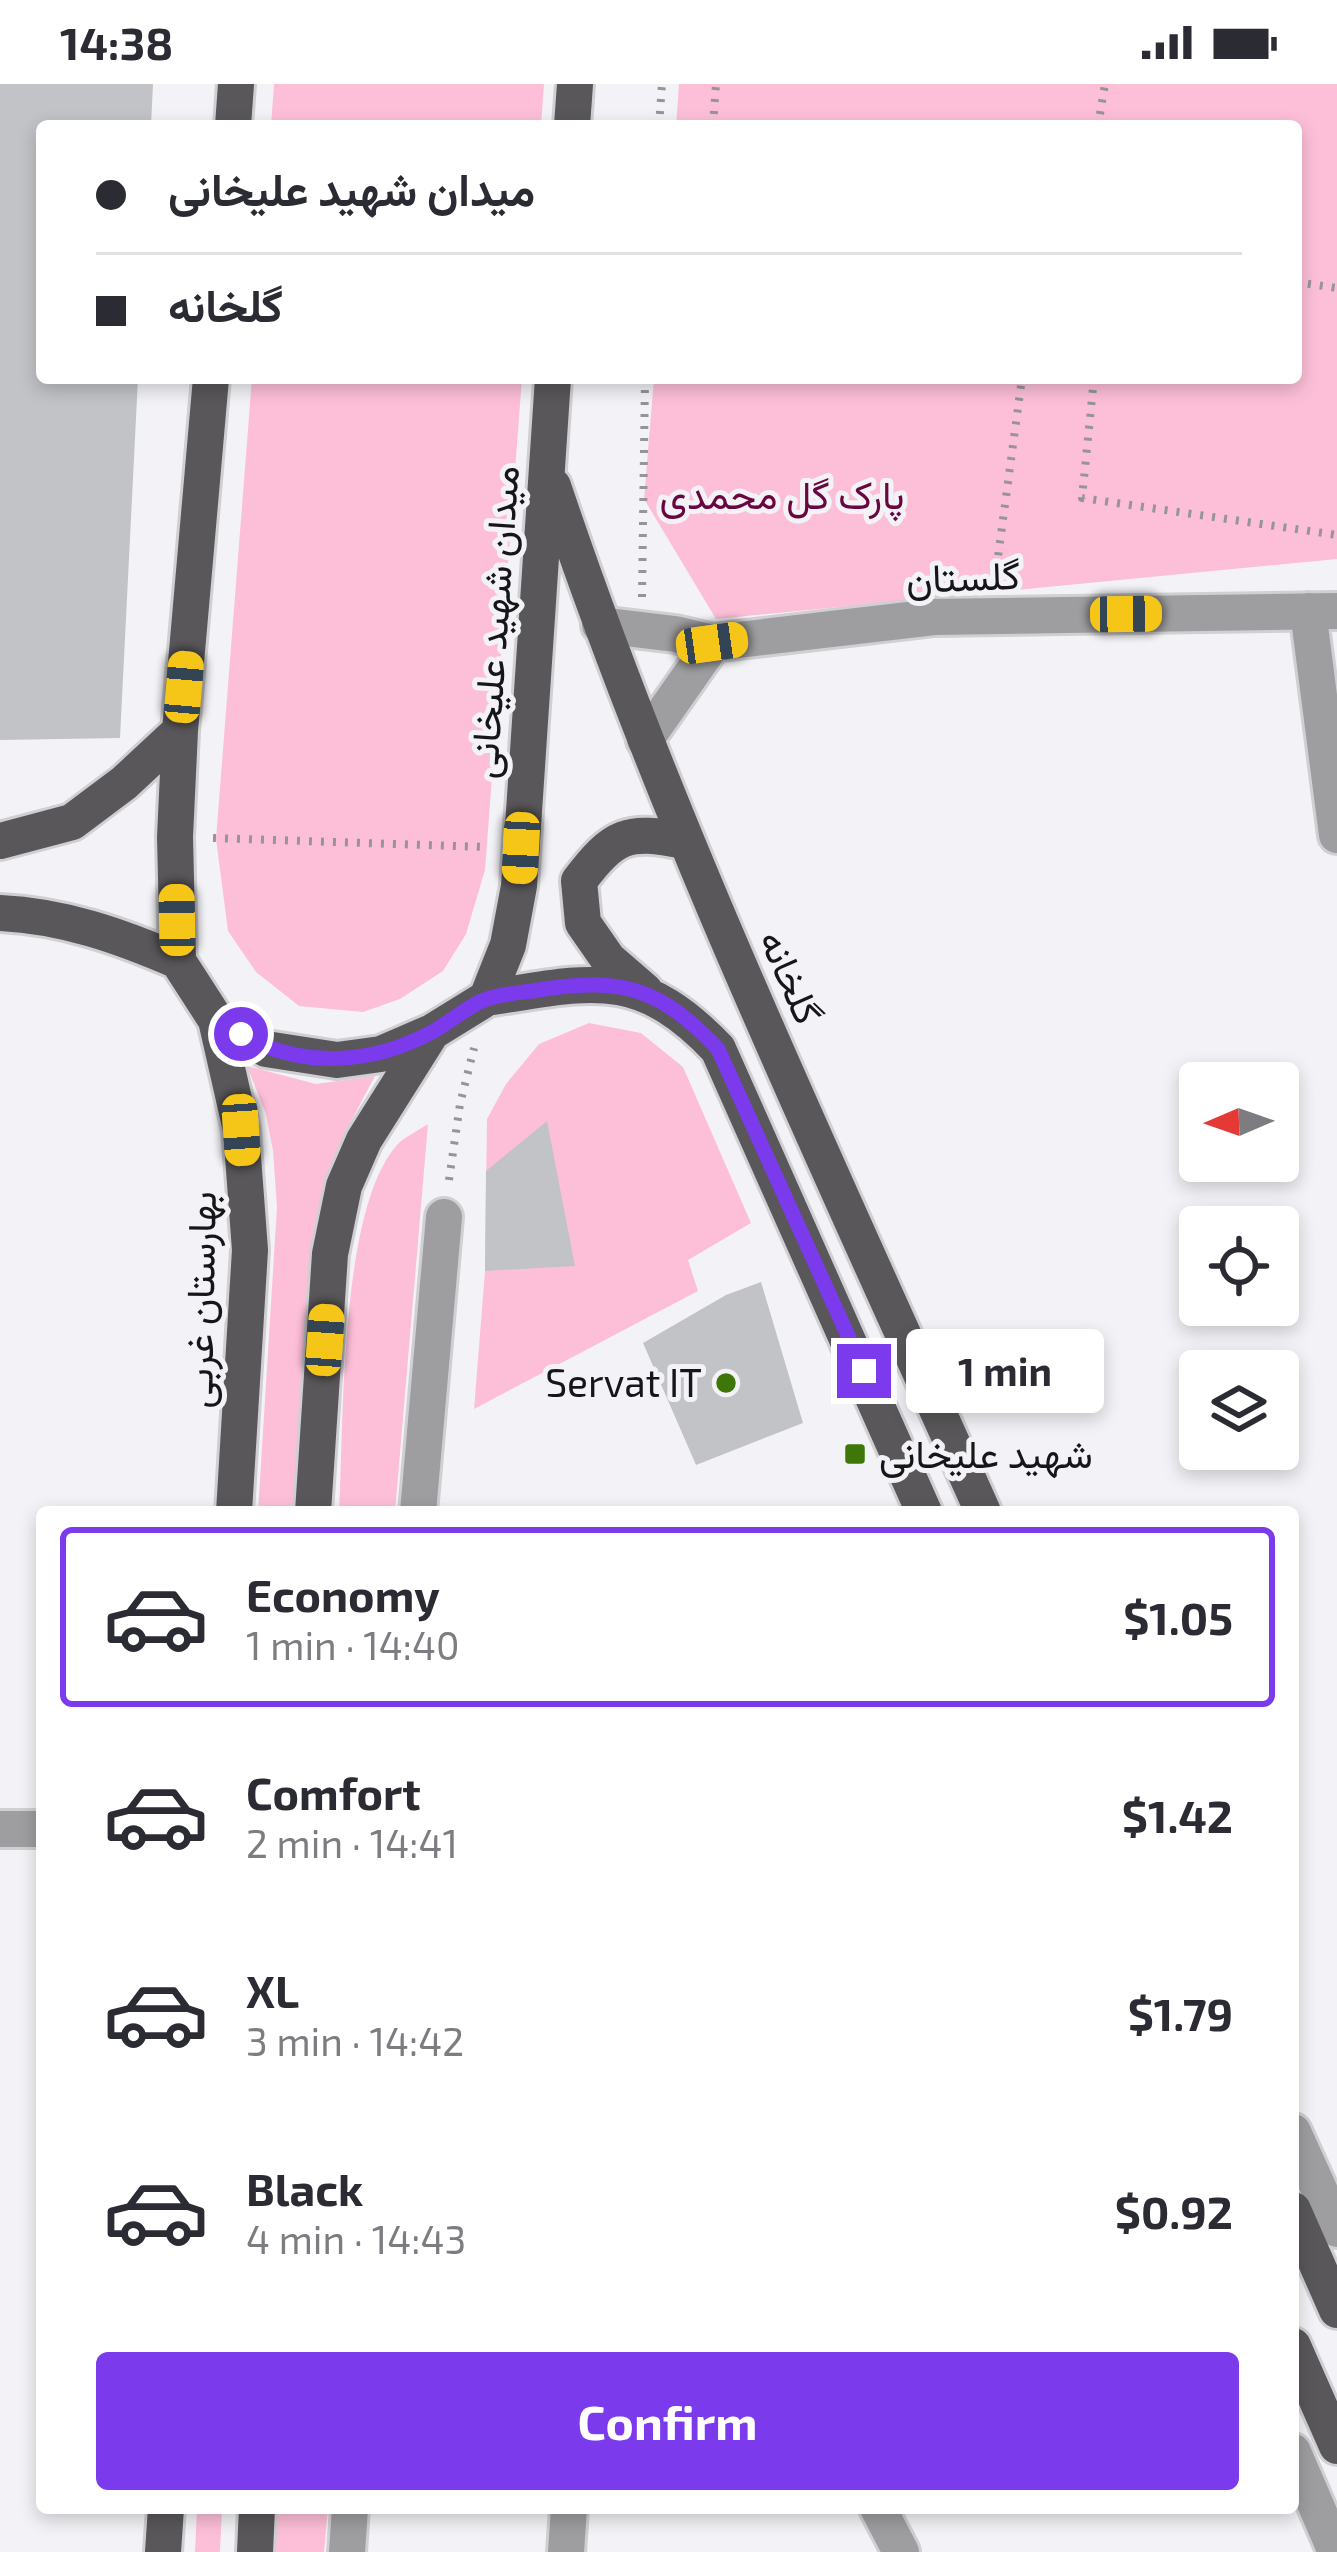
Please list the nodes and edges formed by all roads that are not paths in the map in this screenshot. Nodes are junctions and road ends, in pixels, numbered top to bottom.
1 (236, 84) edge
2 (575, 84) edge
3 (233, 120) edge
4 (572, 120) edge
5 (210, 384) edge
6 (554, 384) edge
7 (547, 466) junction
8 (1323, 611) edge
9 (600, 625) junction
10 (712, 643) junction
11 (180, 730) junction
12 (645, 740) junction
13 (1337, 835) edge
14 (0, 841) edge
15 (684, 841) junction
16 (0, 913) edge
17 (178, 961) junction
18 (648, 994) junction
19 (487, 998) junction
20 (216, 1020) junction
21 (432, 1032) junction
22 (444, 1217) road end
23 (982, 1504) edge
24 (234, 1506) edge
25 (313, 1506) edge
26 (419, 1506) edge
27 (921, 1506) edge
28 (0, 1828) edge
29 (36, 1829) edge
30 (1299, 2145) edge
31 (1299, 2224) edge
32 (1337, 2229) edge
33 (1337, 2310) edge
34 (1299, 2360) edge
35 (1337, 2446) edge
36 (1299, 2466) edge
37 (166, 2514) edge
38 (257, 2514) edge
39 (350, 2514) edge
40 (569, 2514) edge
41 (881, 2514) edge
42 (163, 2552) edge
43 (254, 2552) edge
44 (347, 2552) edge
45 (566, 2552) edge
46 (901, 2552) edge
47 (1336, 2552) edge

1 - 3 main road
2 - 4 main road
5 - 11 main road
6 - 7 main road, میدان شهید علیخانی
7 - 9 main road, گلخانه
7 - 19 main road, میدان شهید علیخانی
8 - 10 street, گلستان
8 - 13 street
9 - 10 street, گلستان
9 - 12 main road, گلخانه
10 - 12 street
11 - 14 main road
11 - 17 main road
12 - 15 main road, گلخانه
15 - 18 main road
15 - 23 main road, گلخانه
16 - 17 main road
17 - 20 main road
18 - 19 main road
18 - 27 main road
19 - 21 main road
20 - 21 main road
20 - 24 main road, بهارستان غربی
21 - 25 main road
22 - 26 street
28 - 29 street
30 - 32 street
31 - 33 main road
34 - 35 main road
36 - 47 street
37 - 42 main road
38 - 43 main road
39 - 44 street
40 - 45 street
41 - 46 street

